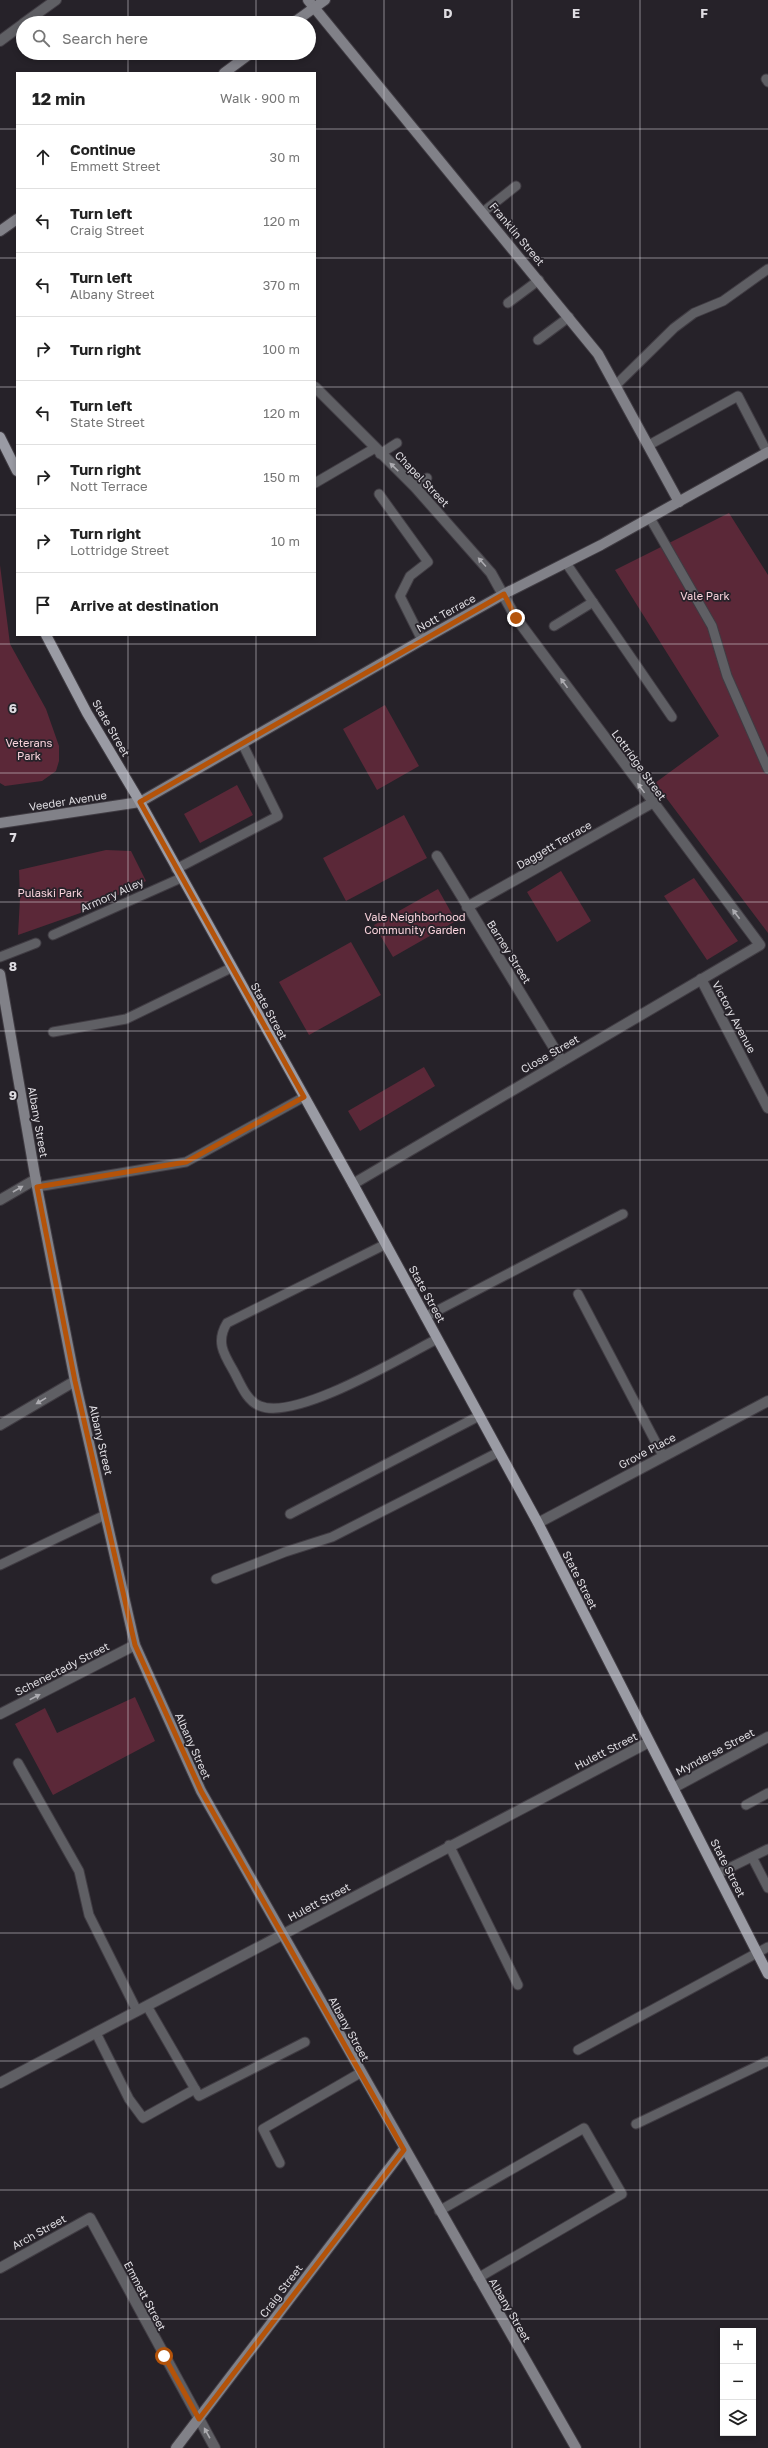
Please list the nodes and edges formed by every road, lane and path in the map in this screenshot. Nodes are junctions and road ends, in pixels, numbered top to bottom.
1 (55, 0) edge
2 (325, 0) edge
3 (311, 4) edge
4 (33, 16) edge
5 (300, 16) edge
6 (16, 29) edge
7 (0, 41) edge
8 (242, 60) edge
9 (226, 72) edge
10 (516, 186) dead end
11 (483, 212) junction
12 (16, 220) edge
13 (0, 231) edge
14 (768, 269) edge
15 (540, 280) junction
16 (508, 303) dead end
17 (569, 317) junction
18 (538, 340) dead end
19 (615, 386) junction
20 (316, 388) edge
21 (0, 437) edge
22 (397, 442) dead end
23 (649, 445) junction
24 (377, 451) junction
25 (767, 452) edge
26 (16, 469) edge
27 (427, 478) dead end
28 (316, 482) edge
29 (415, 487) junction
30 (379, 494) dead end
31 (679, 502) junction
32 (650, 518) junction
33 (566, 563) junction
34 (504, 594) junction
35 (593, 602) junction
36 (554, 626) dead end
37 (47, 636) edge
38 (422, 640) junction
39 (672, 717) dead end
40 (242, 743) junction
41 (768, 769) edge
42 (140, 802) junction
43 (652, 803) junction
44 (0, 823) edge
45 (437, 856) dead end
46 (178, 874) junction
47 (467, 907) junction
48 (53, 935) dead end
49 (36, 943) dead end
50 (760, 945) joint
51 (0, 957) edge
52 (231, 968) junction
53 (0, 974) edge
54 (701, 980) junction
55 (53, 1032) dead end
56 (562, 1061) junction
57 (304, 1097) junction
58 (768, 1108) edge
59 (37, 1183) junction
60 (353, 1184) junction
61 (0, 1200) edge
62 (623, 1214) dead end
63 (386, 1244) junction
64 (578, 1294) dead end
65 (425, 1317) junction
66 (438, 1339) junction
67 (75, 1381) junction
68 (768, 1401) edge
69 (479, 1416) junction
70 (0, 1425) edge
71 (499, 1452) junction
72 (663, 1456) junction
73 (290, 1514) dead end
74 (106, 1515) junction
75 (538, 1523) junction
76 (0, 1565) edge
77 (216, 1579) dead end
78 (135, 1645) junction
79 (0, 1714) edge
80 (768, 1738) edge
81 (649, 1742) junction
82 (18, 1763) dead end
83 (673, 1788) junction
84 (768, 1793) edge
85 (746, 1805) dead end
86 (449, 1845) junction
87 (768, 1849) edge
88 (752, 1857) junction
89 (717, 1874) junction
90 (768, 1888) edge
91 (283, 1935) junction
92 (768, 1947) edge
93 (757, 1953) junction
94 (768, 1974) edge
95 (518, 1985) dead end
96 (147, 2006) junction
97 (137, 2011) junction
98 (96, 2033) junction
99 (305, 2042) dead end
100 (578, 2050) dead end
101 (768, 2061) edge
102 (360, 2073) junction
103 (0, 2083) edge
104 (195, 2089) junction
105 (636, 2124) dead end
106 (404, 2150) junction
107 (280, 2163) dead end
108 (439, 2211) junction
109 (90, 2218) joint
110 (0, 2268) edge
111 (478, 2278) junction
112 (199, 2419) junction
113 (176, 2448) edge
114 (215, 2448) edge
115 (576, 2448) edge

1 - 4 street
2 - 3 street
3 - 5 street
3 - 11 street, Franklin Street
6 - 7 street
8 - 9 street
10 - 11 lane
11 - 15 street, Franklin Street
12 - 13 street
14 - 19 lane
15 - 16 lane
15 - 17 street, Franklin Street
17 - 18 lane
17 - 19 street, Franklin Street
19 - 23 street, Franklin Street
20 - 24 street, Chapel Street
21 - 26 main road
22 - 24 lane
23 - 25 lane
23 - 31 street, Franklin Street
24 - 28 lane
29 -> 24 street, Chapel Street
25 - 31 street, Nott Terrace
27 - 29 lane
34 -> 29 street, Chapel Street
30 - 38 lane
31 - 32 street, Nott Terrace
32 - 33 street, Nott Terrace
32 - 41 lane
33 - 34 street, Nott Terrace
33 - 35 lane
34 - 38 street, Nott Terrace
43 -> 34 street, Lottridge Street
35 - 36 lane
35 - 39 lane
37 - 42 main road, State Street
38 - 40 street, Nott Terrace
40 - 42 street, Nott Terrace
40 - 46 lane, Armory Alley
42 - 44 street, Veeder Avenue
42 - 46 main road, State Street
43 - 47 street, Daggett Terrace
50 -> 43 street, Lottridge Street
45 - 47 street, Barney Street
46 - 48 lane, Armory Alley
46 - 52 main road, State Street
47 - 56 street, Barney Street
49 - 51 lane
50 - 54 street, Close Street
52 - 55 lane
52 - 57 main road, State Street
53 - 59 street, Albany Street
54 - 56 street, Close Street
54 - 58 street, Victory Avenue
56 - 60 street, Close Street
57 - 59 lane
57 - 60 main road, State Street
61 -> 59 street
59 - 67 street, Albany Street
60 - 63 main road, State Street
62 - 65 lane
63 - 65 main road, State Street
63 - 66 lane
64 - 72 lane
65 - 66 main road, State Street
66 - 69 main road, State Street
67 -> 70 street
67 - 74 street, Albany Street
68 - 72 street, Grove Place
69 - 71 main road, State Street
69 - 73 lane
71 - 75 main road, State Street
71 - 77 lane
72 - 75 street, Grove Place
74 - 76 lane
74 - 78 street, Albany Street
75 - 81 main road, State Street
79 -> 78 street, Schenectady Street
78 - 91 street, Albany Street
80 - 83 street, Mynderse Street
81 - 83 main road, State Street
81 - 86 street, Hulett Street
82 - 97 lane
83 - 89 main road, State Street
84 - 85 lane
86 - 91 street, Hulett Street
86 - 95 lane
87 - 88 lane
88 - 89 lane
88 - 90 lane
89 - 93 main road, State Street
91 - 96 street, Hulett Street
91 - 102 street, Albany Street
92 - 93 lane
93 - 94 main road, State Street
93 - 100 lane
96 - 97 street, Hulett Street
96 - 104 lane
97 - 98 street, Hulett Street
98 - 103 street, Hulett Street
98 - 104 lane
99 - 104 lane
101 - 105 lane
102 - 106 street, Albany Street
102 - 107 lane
106 - 108 street, Albany Street
106 - 112 street, Craig Street
108 - 111 street, Albany Street
108 - 111 lane
109 - 110 street, Arch Street
109 - 112 street, Emmett Street
111 - 115 street, Albany Street
112 - 113 street, Craig Street
114 -> 112 street, Emmett Street

